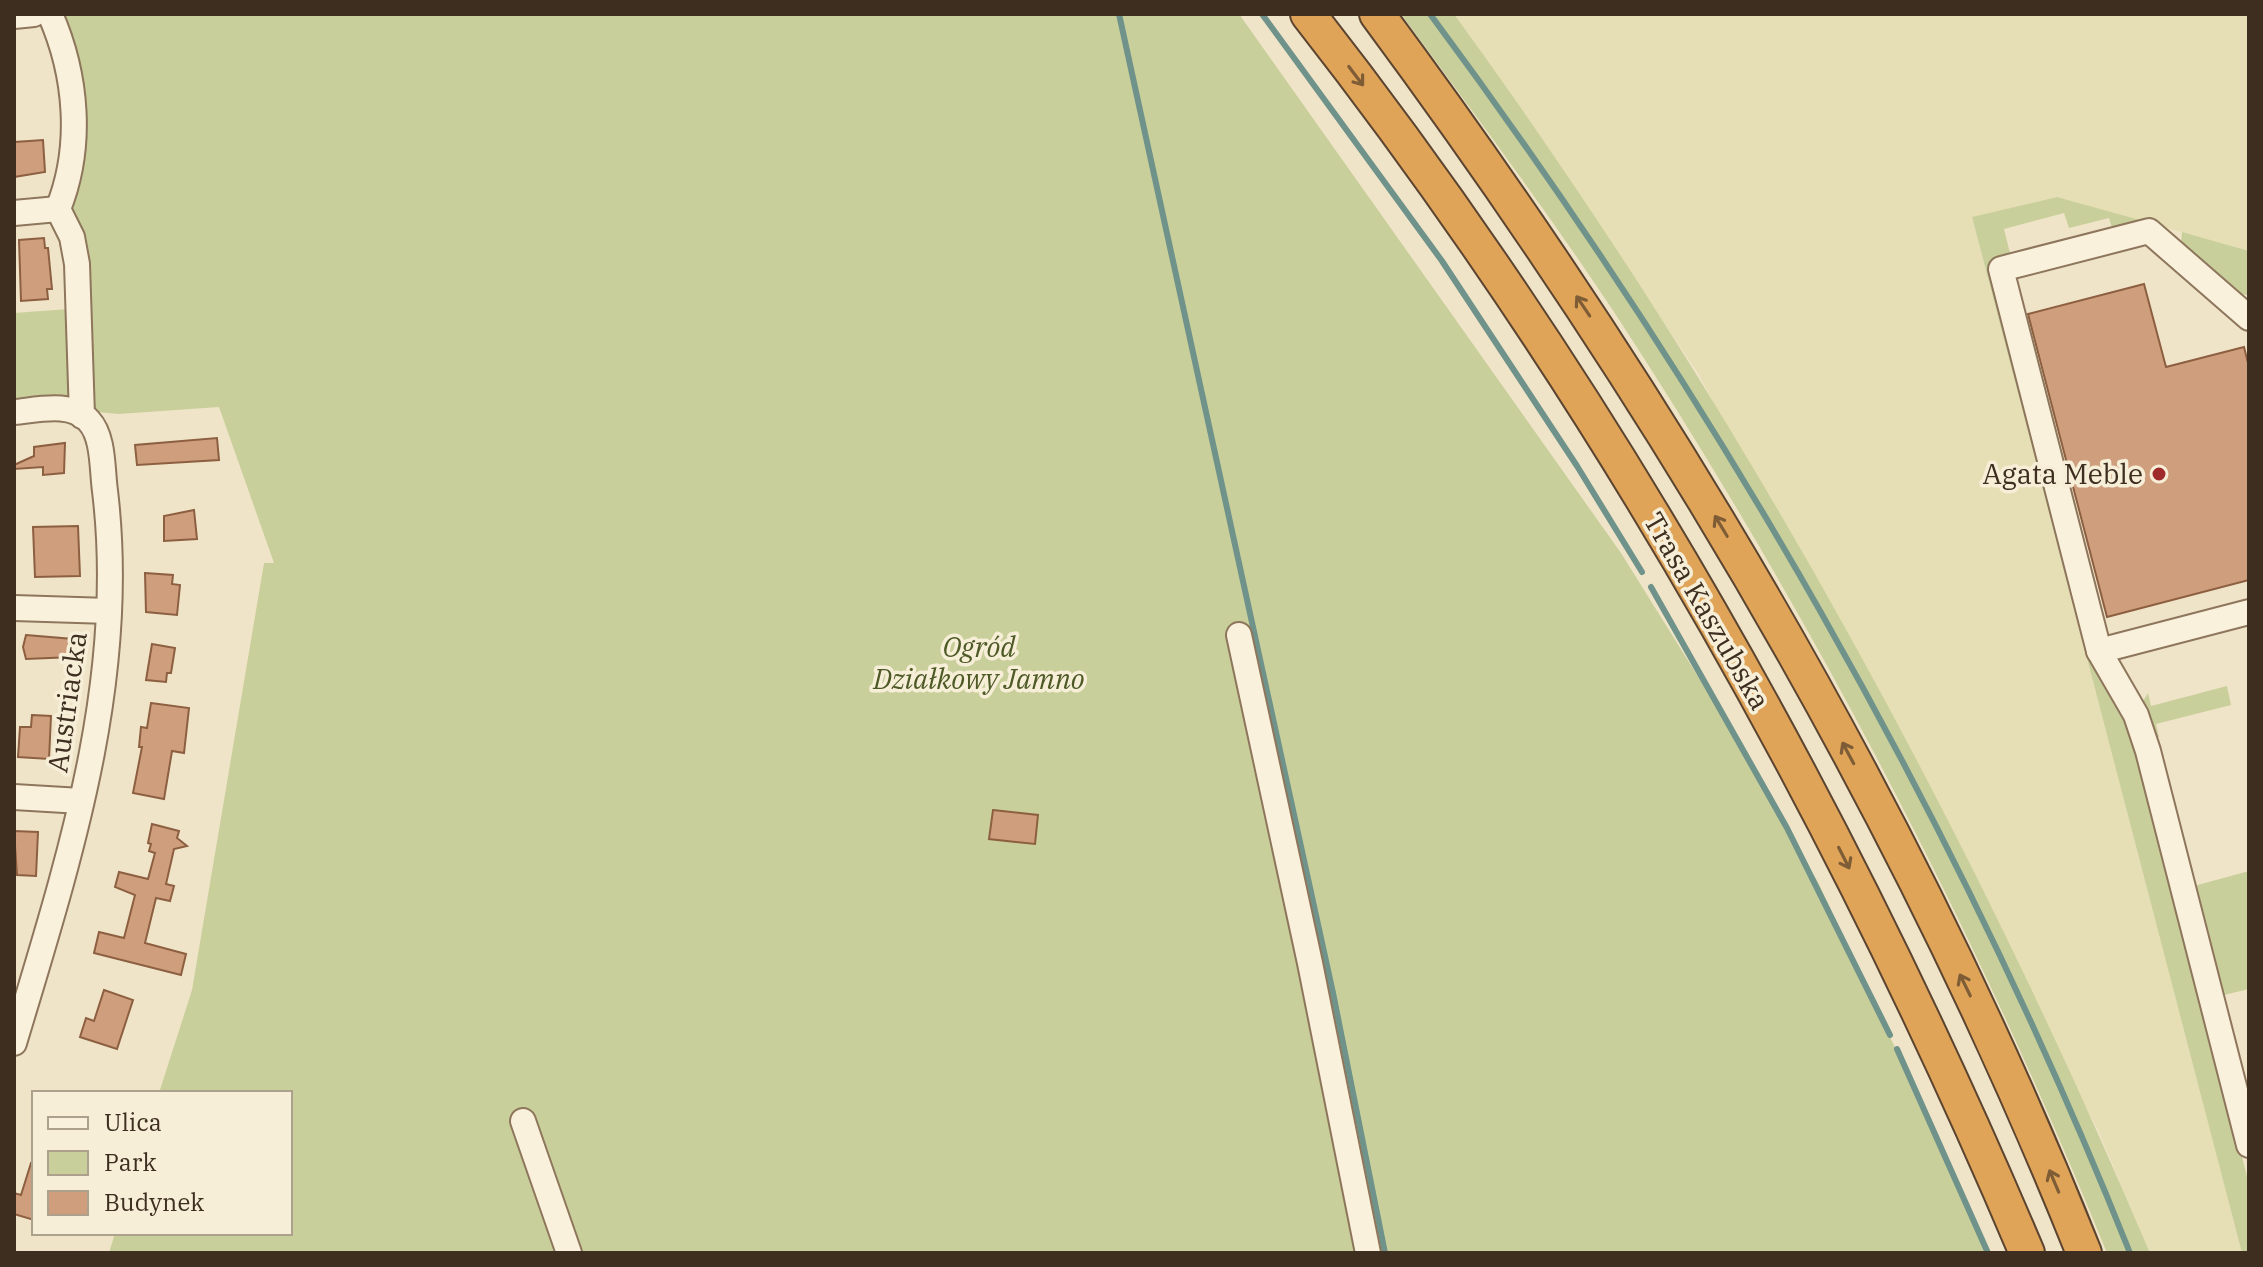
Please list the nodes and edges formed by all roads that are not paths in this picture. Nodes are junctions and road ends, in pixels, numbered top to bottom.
1 (34, 14) edge
2 (50, 14) edge
3 (1308, 14) edge
4 (1377, 14) edge
5 (14, 16) edge
6 (58, 209) junction
7 (14, 213) edge
8 (2249, 318) edge
9 (14, 412) edge
10 (82, 416) junction
11 (14, 608) edge
12 (109, 611) junction
13 (2249, 612) edge
14 (1239, 635) dead end
15 (2099, 651) junction
16 (14, 797) edge
17 (81, 801) junction
18 (24, 976) edge
19 (14, 1043) edge
20 (523, 1121) dead end
21 (2249, 1145) edge
22 (569, 1253) edge
23 (1368, 1253) edge
24 (2027, 1253) edge
25 (2084, 1253) edge

1 - 5 street
2 - 6 street
3 -> 24 highway, Trasa Kaszubska
25 -> 4 highway, Trasa Kaszubska
6 - 7 street
6 - 10 street, Austriacka
8 - 15 street
9 - 10 street
10 - 12 street, Austriacka
11 - 12 street, Austriacka
12 - 17 street, Austriacka
13 - 15 street
14 - 23 street
15 - 21 street
16 - 17 street, Austriacka
17 - 18 street, Austriacka
18 - 19 street, Austriacka
20 - 22 street

